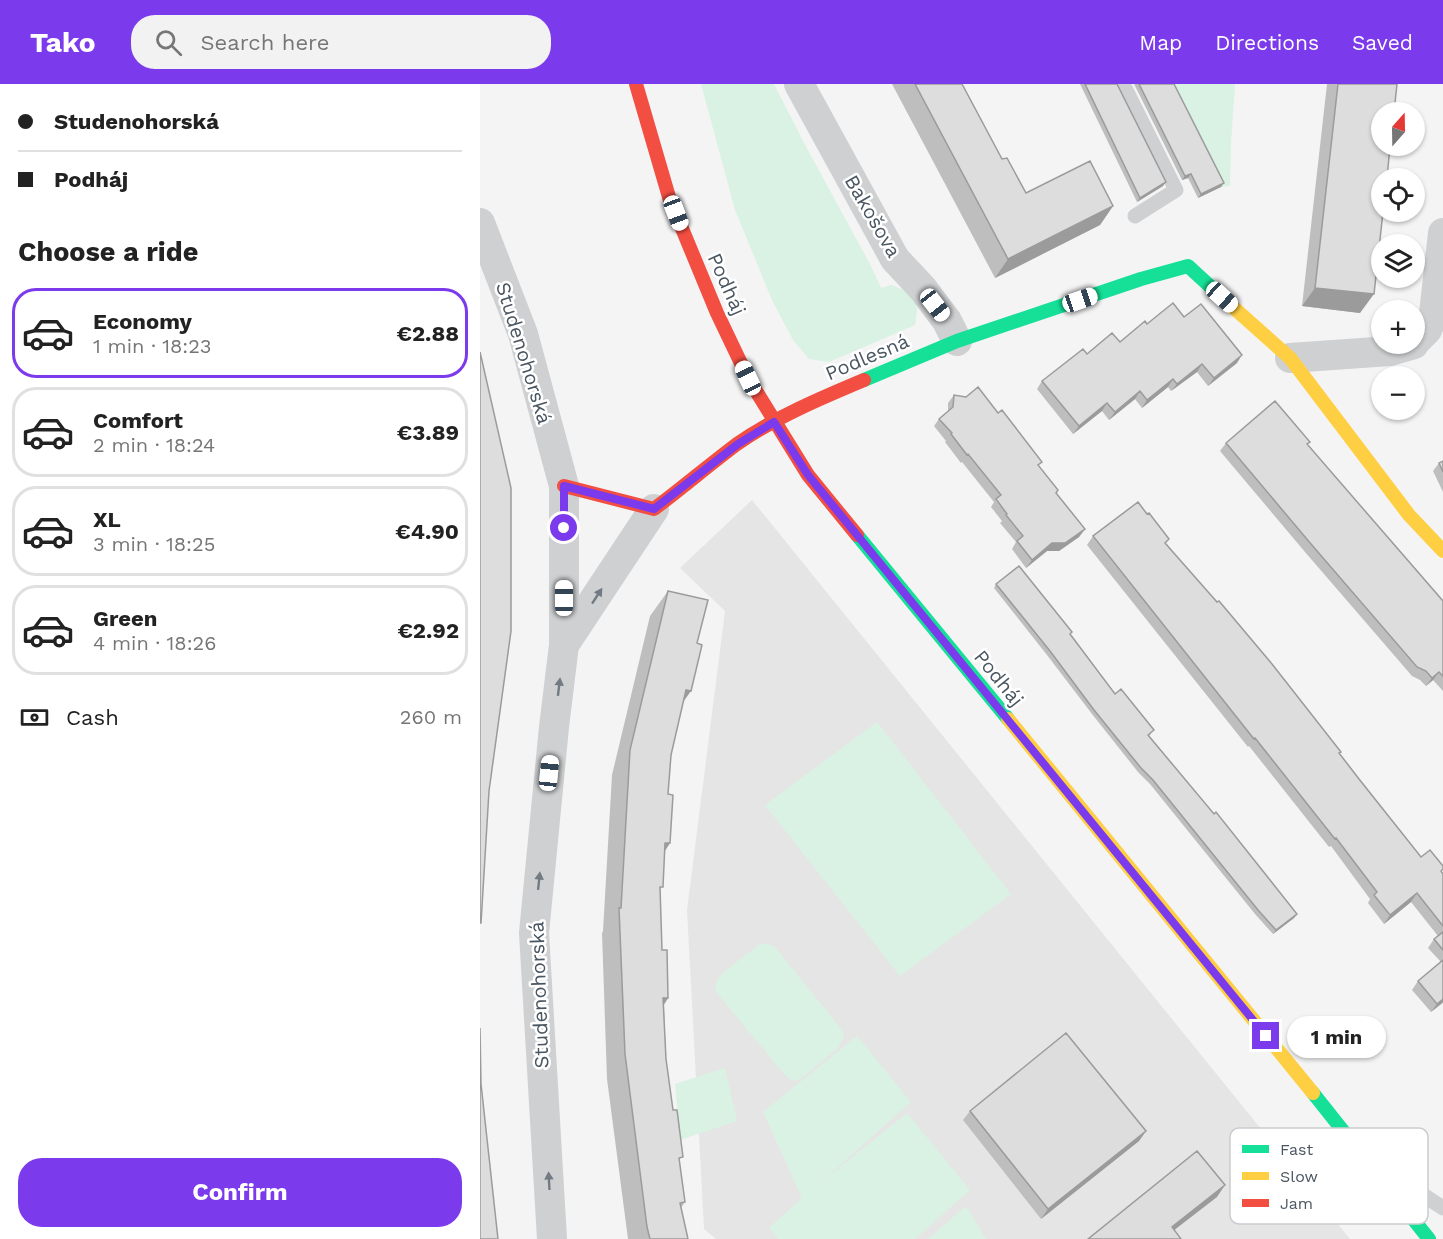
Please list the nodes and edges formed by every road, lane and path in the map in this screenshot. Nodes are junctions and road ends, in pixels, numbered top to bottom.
1 (636, 84) edge
2 (799, 84) edge
3 (1123, 84) edge
4 (1135, 216) dead end
5 (480, 223) edge
6 (1443, 233) edge
7 (1425, 332) edge
8 (957, 341) junction
9 (1371, 352) edge
10 (1290, 358) junction
11 (774, 422) junction
12 (564, 486) junction
13 (654, 509) junction
14 (1443, 551) edge
15 (564, 645) junction
16 (1341, 1128) edge
17 (1428, 1198) edge
18 (1443, 1208) edge
19 (1417, 1224) edge
20 (552, 1239) edge
21 (1429, 1239) edge

1 - 11 street, Podháj
2 - 8 street, Bakošova
3 - 4 lane
5 - 12 street, Studenohorská
6 - 7 street
8 - 10 street, Podlesná
8 - 11 street, Podlesná
9 - 10 street
10 - 14 street
11 - 13 street, Studenohorská
11 - 16 street, Podháj
12 - 13 street
12 - 15 street, Studenohorská
15 -> 13 street, Studenohorská
20 -> 15 street, Studenohorská
17 - 18 lane
19 - 21 street, Podháj

